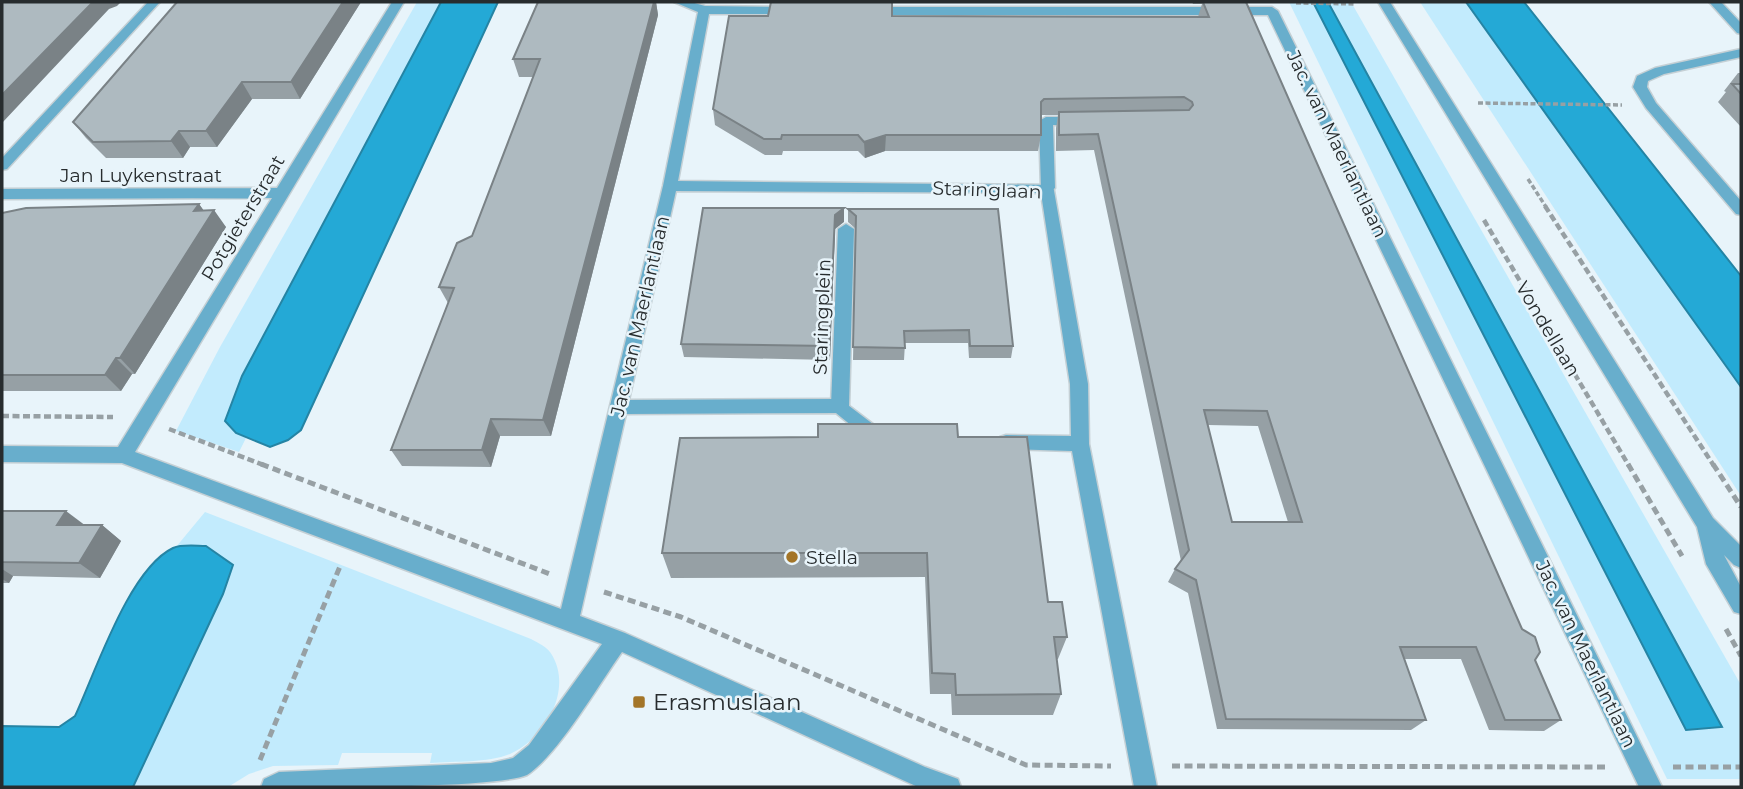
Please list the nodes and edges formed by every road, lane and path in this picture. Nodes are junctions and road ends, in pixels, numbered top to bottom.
1 (154, 2) edge
2 (398, 2) edge
3 (681, 2) edge
4 (1384, 2) edge
5 (1715, 2) edge
6 (1302, 3) edge
7 (1356, 3) edge
8 (704, 10) junction
9 (801, 10) edge
10 (856, 11) edge
11 (1363, 16) dead end
12 (1741, 30) edge
13 (1741, 53) edge
14 (1471, 92) dead end
15 (1478, 103) junction
16 (1627, 105) dead end
17 (1486, 115) dead end
18 (1099, 120) edge
19 (2, 166) edge
20 (1523, 172) dead end
21 (670, 186) junction
22 (1048, 188) junction
23 (281, 193) junction
24 (2, 194) edge
25 (1741, 211) edge
26 (1482, 217) dead end
27 (846, 229) dead end
28 (840, 405) junction
29 (619, 407) junction
30 (2, 416) edge
31 (144, 420) junction
32 (893, 439) edge
33 (986, 442) edge
34 (1080, 444) junction
35 (2, 454) edge
36 (123, 455) junction
37 (1741, 507) edge
38 (1706, 524) junction
39 (351, 541) junction
40 (1741, 559) edge
41 (1685, 561) dead end
42 (578, 584) junction
43 (1741, 605) edge
44 (1720, 620) dead end
45 (569, 621) junction
46 (618, 640) junction
47 (1741, 656) edge
48 (259, 763) dead end
49 (1741, 766) edge
50 (1641, 767) junction
51 (1144, 777) edge
52 (923, 783) edge
53 (272, 787) edge
54 (950, 787) edge
55 (1651, 787) edge

1 - 19 street
2 - 23 street, Potgieterstraat
3 - 8 street
4 - 38 street, Vondellaan
5 - 12 street
6 - 7 path
7 - 11 path
8 - 9 street
8 - 21 street, Jac. van Maerlantlaan
10 - 50 street, Jac. van Maerlantlaan
13 - 25 street
14 - 15 path
15 - 16 path
15 - 17 path
18 - 22 street
20 - 37 path
21 - 22 street, Staringlaan
21 - 29 street, Jac. van Maerlantlaan
22 - 34 street, Staringlaan
23 - 24 street, Jan Luykenstraat
23 - 31 street, Potgieterstraat
26 - 41 path, Vondellaan
27 - 28 street, Staringplein
28 - 29 street
28 - 32 street
29 - 42 street, Jac. van Maerlantlaan
30 - 31 path
31 - 36 street, Potgieterstraat
31 - 42 path
33 - 34 street
34 - 51 street, Staringlaan
35 - 36 street
36 - 39 street
38 - 40 street, Vondellaan
38 - 43 street, Vondellaan
39 - 45 street
39 - 48 path
42 - 45 street, Jac. van Maerlantlaan
42 - 51 path
44 - 47 path
45 - 46 street
46 - 52 street
46 - 53 street
49 - 50 path
50 - 51 path
50 - 55 street, Jac. van Maerlantlaan
52 - 54 street

